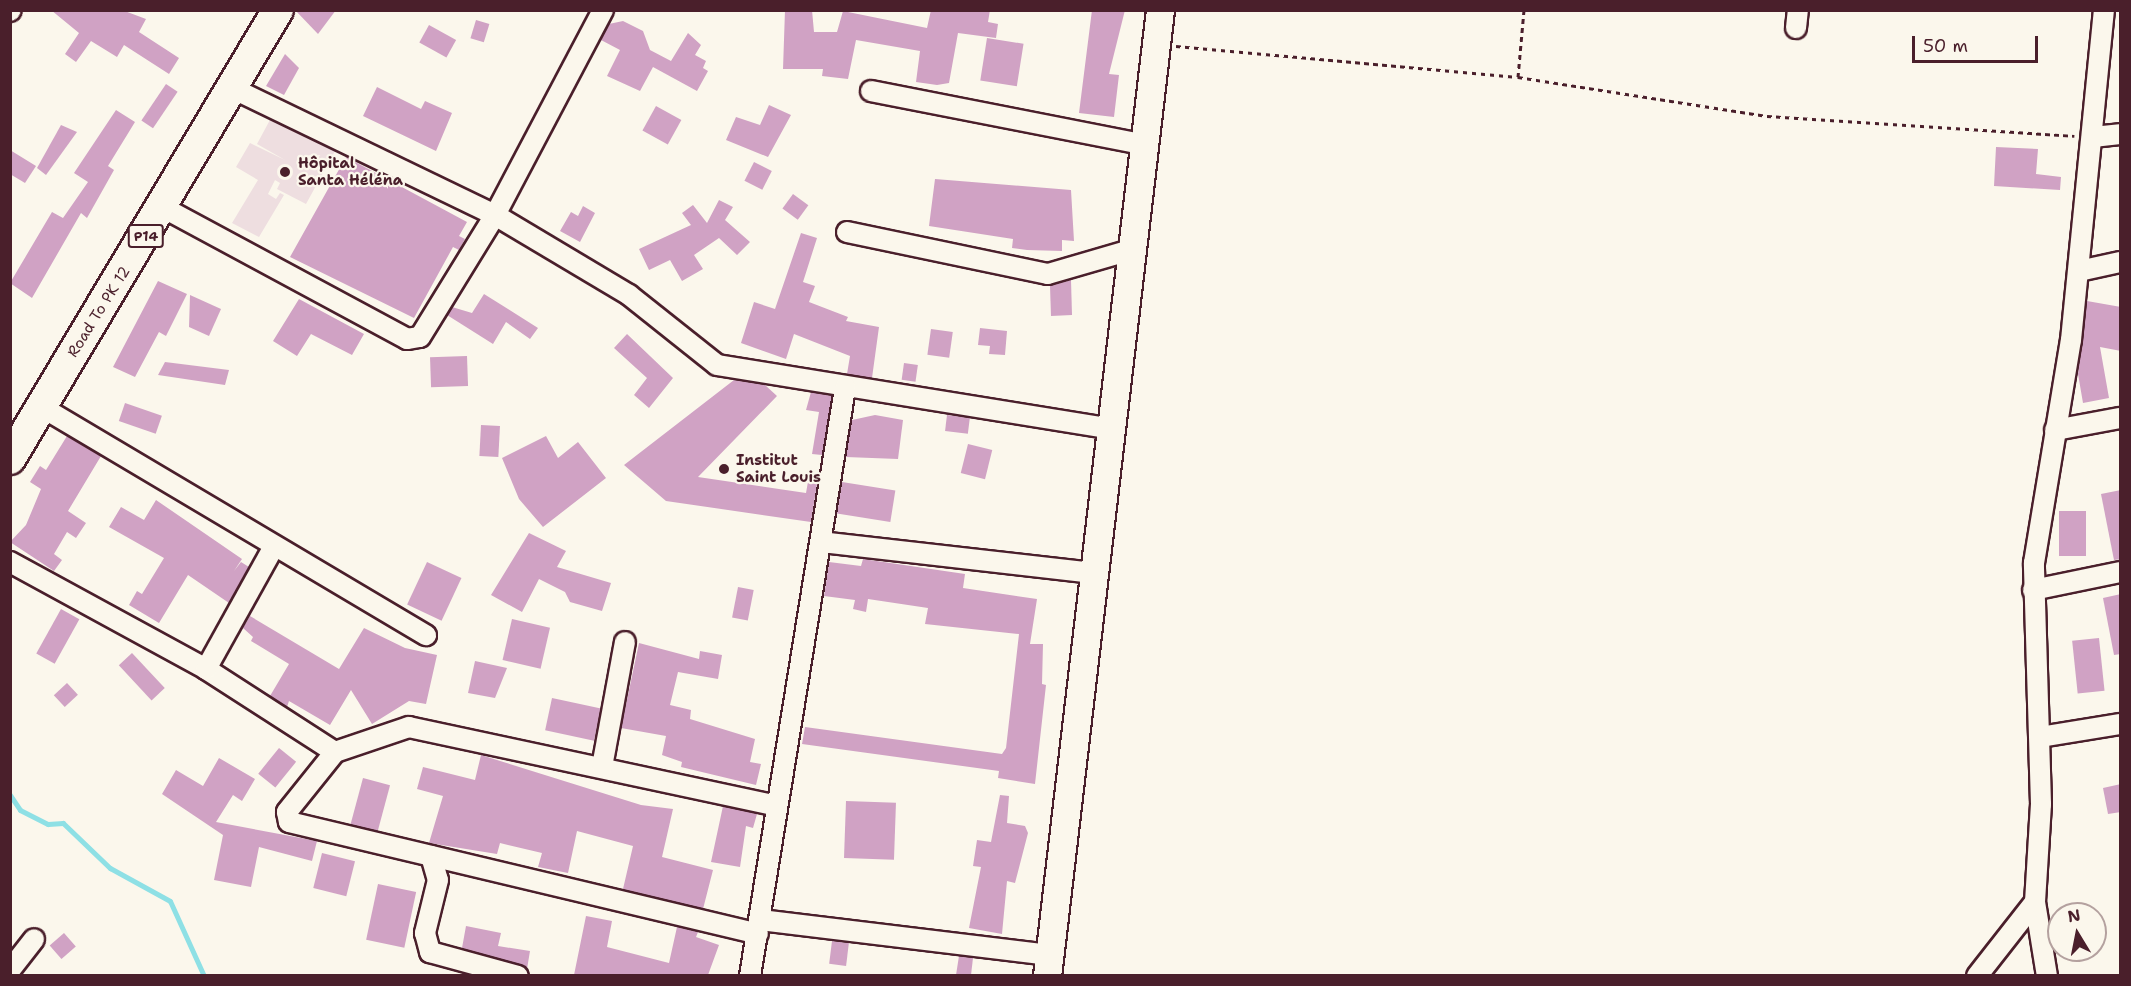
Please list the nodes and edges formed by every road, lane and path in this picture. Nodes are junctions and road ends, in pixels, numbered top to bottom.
1 (603, 10) edge
2 (1160, 10) edge
3 (1524, 10) edge
4 (2104, 10) edge
5 (268, 16) edge
6 (1156, 45) junction
7 (1518, 77) junction
8 (230, 87) junction
9 (871, 91) dead end
10 (2121, 134) edge
11 (2093, 137) junction
12 (1147, 144) junction
13 (164, 208) junction
14 (495, 215) junction
15 (847, 232) dead end
16 (1134, 249) junction
17 (2121, 262) edge
18 (2079, 271) junction
19 (845, 388) junction
20 (40, 406) junction
21 (2121, 418) edge
22 (1110, 429) junction
23 (2055, 430) junction
24 (10, 459) edge
25 (821, 542) junction
26 (273, 548) junction
27 (10, 562) edge
28 (2121, 572) edge
29 (1092, 573) junction
30 (2033, 590) junction
31 (426, 635) dead end
32 (625, 642) dead end
33 (206, 669) junction
34 (2121, 724) edge
35 (2040, 737) junction
36 (335, 752) junction
37 (602, 767) junction
38 (774, 805) junction
39 (431, 856) junction
40 (2035, 902) junction
41 (759, 927) junction
42 (34, 939) dead end
43 (1048, 965) edge
44 (10, 970) edge
45 (518, 975) edge
46 (750, 975) edge
47 (1977, 975) edge
48 (2047, 975) edge

1 - 14 street
2 - 6 main road
3 - 7 path
4 - 11 street
5 - 8 main road, Road To PK 12 / P14
6 - 7 path
6 - 12 main road
7 - 11 path
8 - 13 main road, Road To PK 12 / P14
8 - 14 street
9 - 12 street
10 - 11 street
11 - 18 street
12 - 16 main road
13 - 14 street
13 - 20 main road, Road To PK 12 / P14
14 - 19 street
15 - 16 street
16 - 22 main road
17 - 18 street
18 - 23 street
19 - 22 street
19 - 25 street
20 - 24 main road, Road To PK 12 / P14
20 - 26 street
21 - 23 street
22 - 29 main road
23 - 30 street
25 - 29 street
25 - 38 street
26 - 31 street
26 - 33 street
27 - 33 street
28 - 30 street
29 - 43 main road
30 - 35 street
32 - 37 street
33 - 36 street
34 - 35 street
35 - 40 street
36 - 37 street
36 - 39 street
37 - 38 street
38 - 41 street
39 - 41 street
39 - 45 street
40 - 47 street
40 - 48 street
41 - 43 street
41 - 46 street
42 - 44 street

